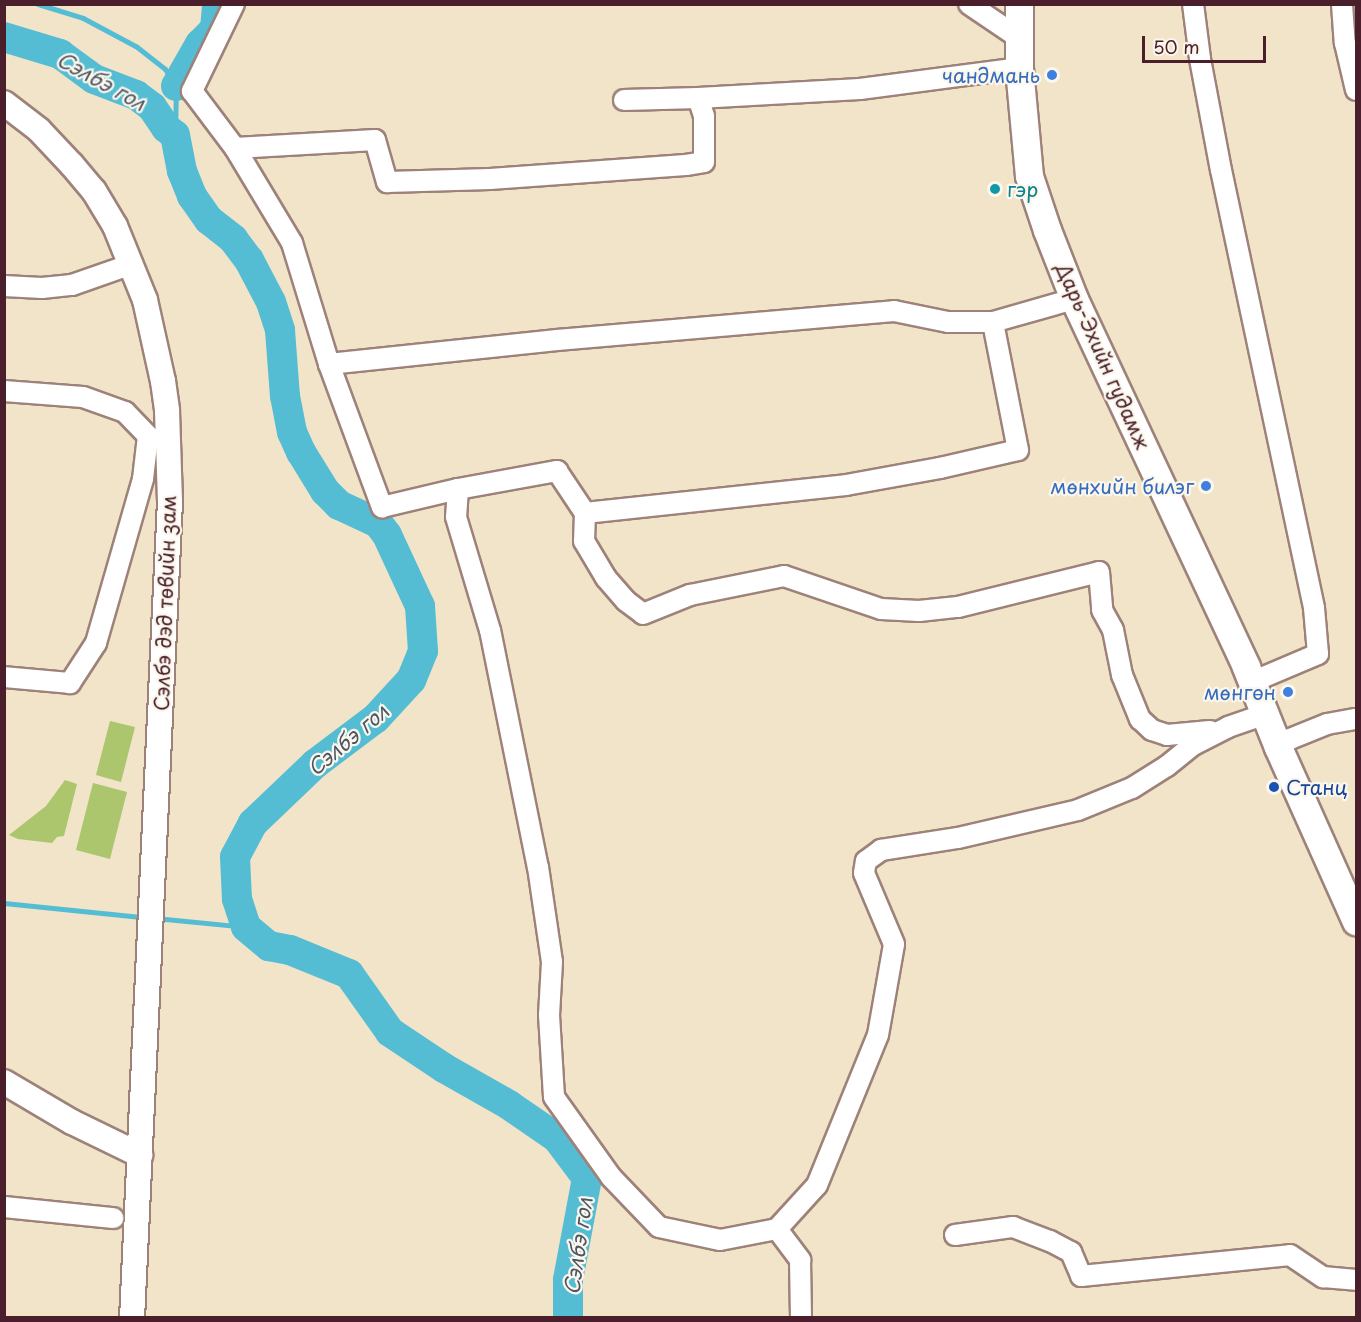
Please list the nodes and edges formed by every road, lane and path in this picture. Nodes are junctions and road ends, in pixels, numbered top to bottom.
1 (234, 4) edge
2 (969, 4) edge
3 (1019, 4) edge
4 (1193, 4) edge
5 (1342, 4) edge
6 (1018, 38) junction
7 (1019, 68) junction
8 (1356, 90) edge
9 (698, 98) junction
10 (624, 100) dead end
11 (4, 103) edge
12 (235, 148) junction
13 (132, 264) junction
14 (4, 286) edge
15 (1074, 299) junction
16 (993, 321) junction
17 (329, 364) junction
18 (4, 391) edge
19 (458, 489) junction
20 (585, 513) junction
21 (4, 677) edge
22 (1252, 682) junction
23 (1265, 714) junction
24 (1356, 719) edge
25 (1228, 727) junction
26 (1278, 747) junction
27 (1356, 921) edge
28 (4, 1082) edge
29 (140, 1155) junction
30 (4, 1207) edge
31 (113, 1218) dead end
32 (777, 1229) junction
33 (955, 1235) dead end
34 (1356, 1280) edge
35 (132, 1317) edge
36 (801, 1317) edge

1 - 12 street
2 - 6 street
3 - 6 main road, Дарь-Эхийн гудамж
4 - 22 street
5 - 8 street
6 - 7 main road, Дарь-Эхийн гудамж
7 - 9 street
7 - 15 main road, Дарь-Эхийн гудамж
9 - 10 street
9 - 12 street
11 - 13 street, Сэлбэ дэд төвийн зам
12 - 17 street
13 - 14 street
13 - 29 street, Сэлбэ дэд төвийн зам
15 - 16 street
15 - 22 main road, Дарь-Эхийн гудамж
16 - 17 street
16 - 20 street
17 - 19 street
18 - 21 street
19 - 20 street
19 - 32 street
20 - 25 street
22 - 23 main road, Дарь-Эхийн гудамж
23 - 25 street
23 - 26 main road, Дарь-Эхийн гудамж
24 - 26 street
25 - 32 street
26 - 27 main road, Дарь-Эхийн гудамж
28 - 29 street
29 - 35 street, Сэлбэ дэд төвийн зам
30 - 31 street
32 - 36 street
33 - 34 street

